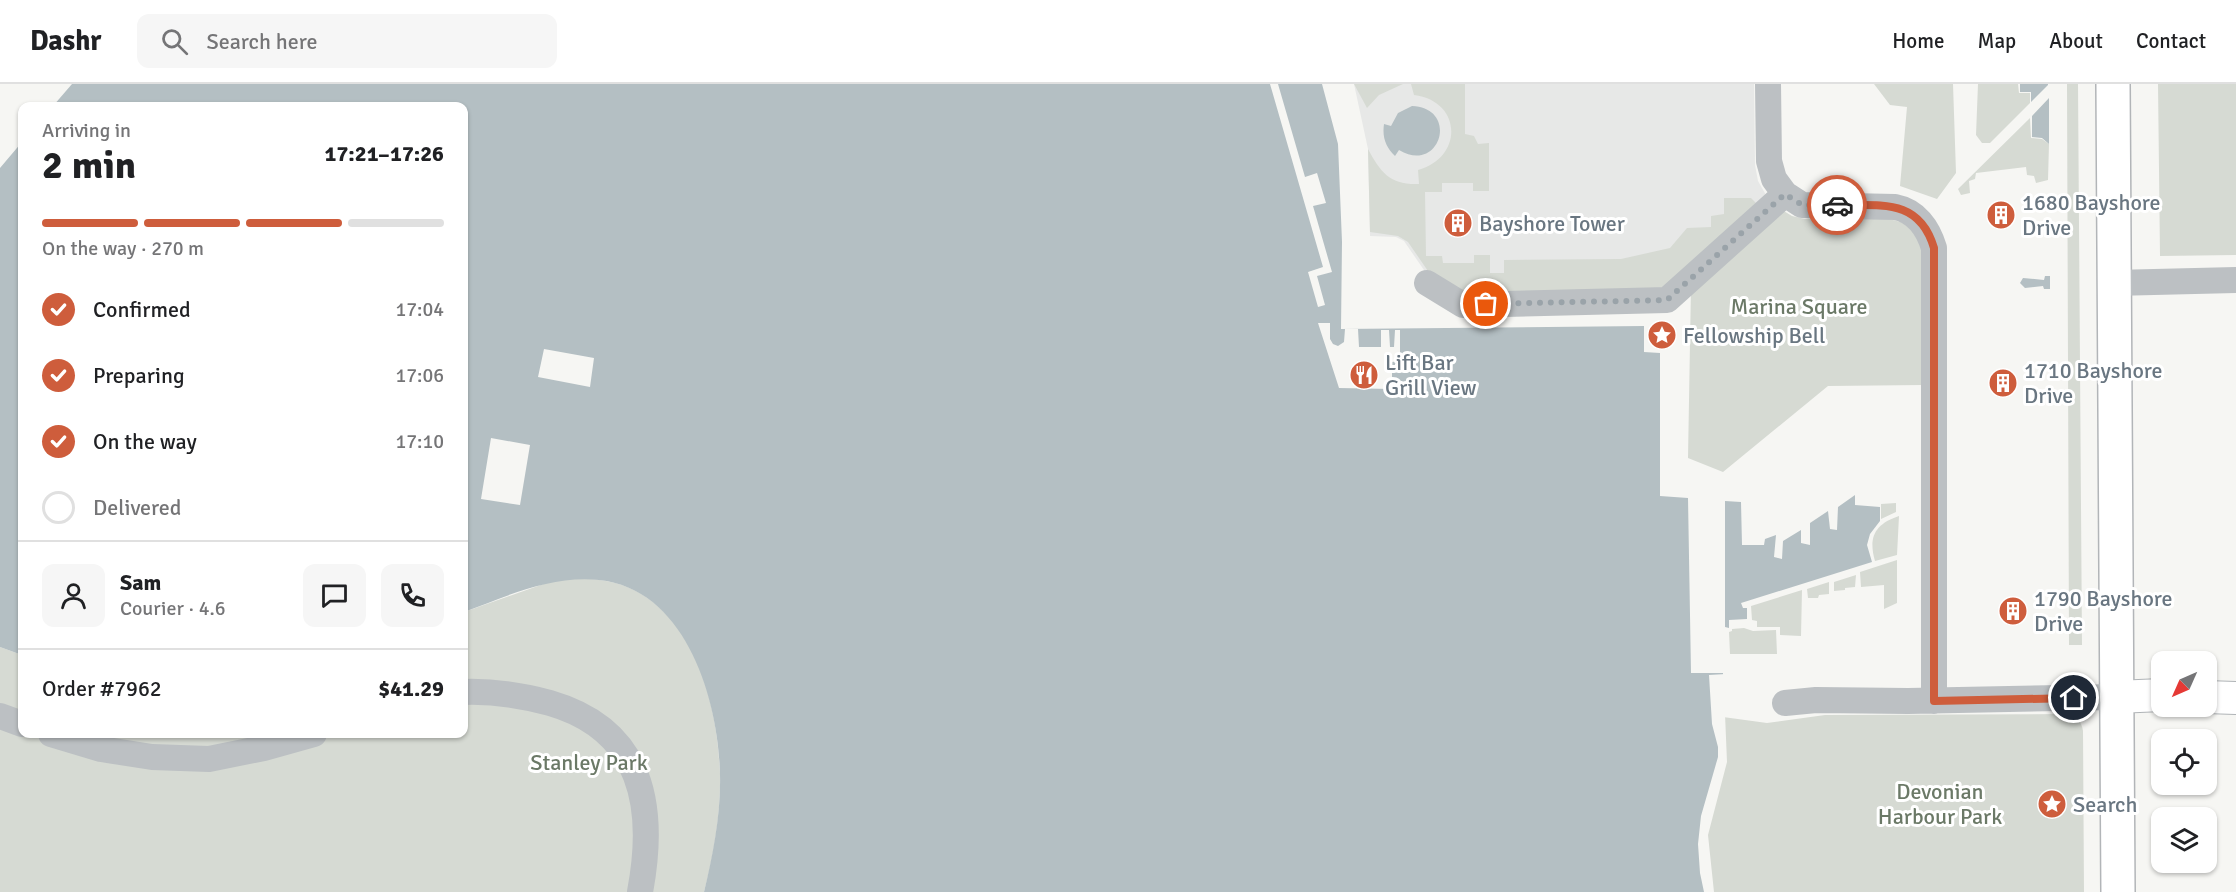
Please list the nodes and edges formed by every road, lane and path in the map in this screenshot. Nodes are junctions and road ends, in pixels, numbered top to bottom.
1 (1768, 84) edge
2 (2113, 84) edge
3 (1785, 194) junction
4 (2236, 280) edge
5 (1427, 283) dead end
6 (2113, 283) junction
7 (468, 692) edge
8 (2151, 695) edge
9 (2116, 696) junction
10 (2217, 697) edge
11 (2236, 698) edge
12 (1934, 701) junction
13 (1785, 703) dead end
14 (0, 716) edge
15 (18, 723) edge
16 (65, 738) edge
17 (300, 738) edge
18 (640, 892) edge
19 (2118, 892) edge

1 - 3 street
2 - 6 highway
3 - 5 street
3 - 12 street
4 - 6 street
6 - 9 highway
7 - 18 street
8 - 9 main road
9 - 12 street
9 - 19 highway
10 - 11 main road
12 - 13 street
14 - 15 street
16 - 17 street

